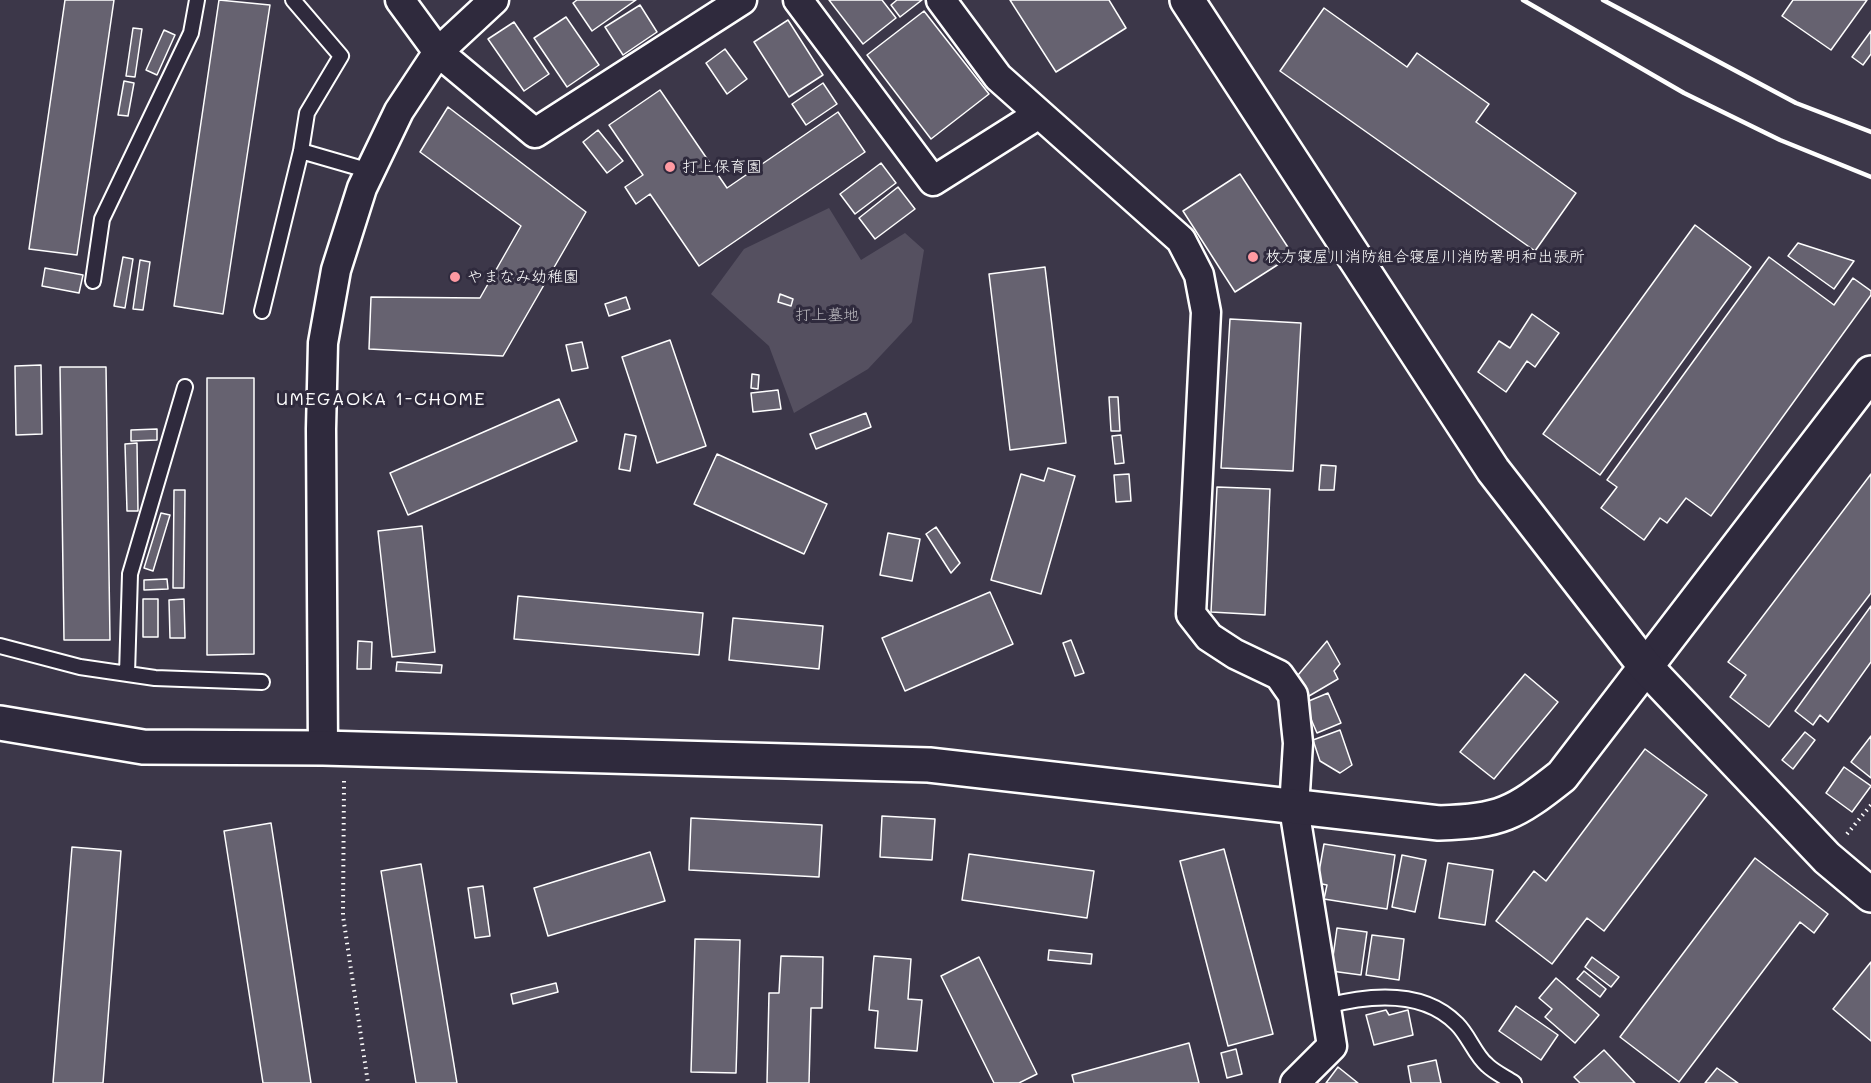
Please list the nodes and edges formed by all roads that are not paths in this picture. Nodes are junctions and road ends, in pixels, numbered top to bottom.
1 (197, 0) edge
2 (293, 0) edge
3 (400, 0) edge
4 (494, 0) edge
5 (742, 0) edge
6 (798, 0) edge
7 (941, 0) edge
8 (1187, 0) edge
9 (438, 52) junction
10 (1039, 114) junction
11 (302, 151) junction
12 (370, 171) junction
13 (93, 281) dead end
14 (262, 311) dead end
15 (1871, 373) edge
16 (185, 387) dead end
17 (0, 646) edge
18 (1645, 666) junction
19 (127, 674) junction
20 (262, 682) dead end
21 (0, 723) edge
22 (323, 748) junction
23 (1294, 808) junction
24 (1871, 895) edge
25 (1326, 1006) junction
26 (1295, 1083) edge
27 (1514, 1083) edge

1 - 13 lane
2 - 11 lane
3 - 9 street
4 - 9 street
5 - 9 street
6 - 10 street
7 - 10 street
8 - 18 street
9 - 12 street
10 - 23 street
11 - 12 lane
11 - 14 lane
12 - 22 street
15 - 18 street
16 - 19 lane
17 - 19 lane
18 - 23 street
18 - 24 street
19 - 20 lane
21 - 22 street
22 - 23 street
23 - 25 street
25 - 26 street
25 - 27 lane

